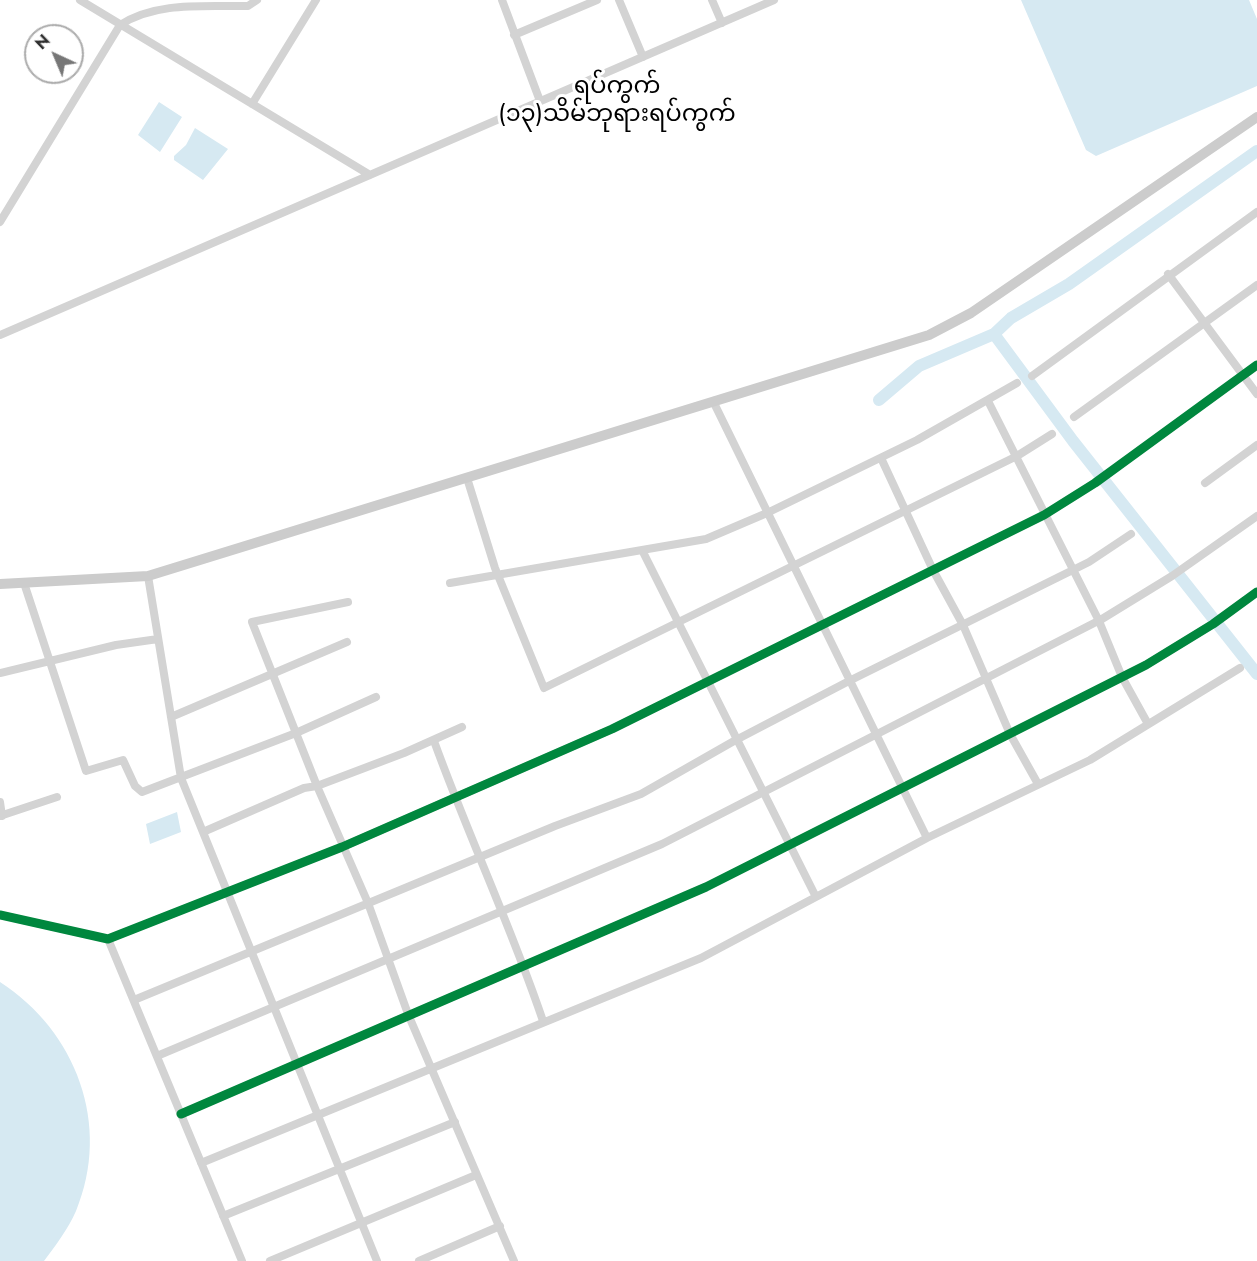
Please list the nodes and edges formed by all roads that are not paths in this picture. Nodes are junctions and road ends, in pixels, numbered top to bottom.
1 (80, 0) edge
2 (257, 0) edge
3 (316, 0) edge
4 (502, 0) edge
5 (597, 0) edge
6 (619, 0) edge
7 (712, 0) edge
8 (774, 0) edge
9 (722, 22) junction
10 (120, 25) junction
11 (514, 35) junction
12 (643, 57) junction
13 (540, 101) junction
14 (252, 104) junction
15 (1257, 117) edge
16 (370, 175) junction
17 (1257, 212) edge
18 (0, 222) edge
19 (1168, 274) junction
20 (1257, 285) edge
21 (1204, 323) junction
22 (0, 335) edge
23 (1257, 365) edge
24 (1032, 376) dead end
25 (1242, 376) junction
26 (1017, 383) dead end
27 (1257, 394) edge
28 (712, 401) junction
29 (988, 401) junction
30 (1074, 417) dead end
31 (1052, 434) dead end
32 (1257, 445) edge
33 (1017, 456) junction
34 (881, 458) junction
35 (467, 478) junction
36 (1205, 483) dead end
37 (905, 510) junction
38 (767, 513) junction
39 (1044, 515) junction
40 (1257, 516) edge
41 (1131, 534) dead end
42 (643, 552) junction
43 (793, 567) junction
44 (933, 570) junction
45 (1073, 570) junction
46 (498, 575) junction
47 (148, 576) junction
48 (450, 582) dead end
49 (24, 583) junction
50 (0, 584) edge
51 (1257, 592) edge
52 (348, 602) dead end
53 (1099, 621) junction
54 (680, 623) junction
55 (821, 625) junction
56 (963, 625) junction
57 (158, 639) junction
58 (347, 642) dead end
59 (50, 660) junction
60 (1240, 668) dead end
61 (0, 673) edge
62 (273, 676) junction
63 (1122, 677) junction
64 (988, 679) junction
65 (708, 681) junction
66 (849, 681) junction
67 (375, 697) dead end
68 (171, 717) junction
69 (1148, 724) junction
70 (462, 727) dead end
71 (296, 733) junction
72 (1010, 734) junction
73 (875, 735) junction
74 (738, 739) junction
75 (434, 741) junction
76 (181, 778) junction
77 (1038, 784) junction
78 (317, 786) junction
79 (902, 788) junction
80 (763, 792) junction
81 (57, 797) dead end
82 (454, 797) junction
83 (0, 802) edge
84 (1, 816) edge
85 (203, 832) junction
86 (927, 838) junction
87 (789, 845) junction
88 (342, 847) junction
89 (479, 857) junction
90 (228, 893) junction
91 (816, 897) junction
92 (368, 903) junction
93 (502, 911) junction
94 (0, 915) edge
95 (108, 939) junction
96 (251, 953) junction
97 (388, 959) junction
98 (524, 964) junction
99 (134, 1000) junction
100 (274, 1006) junction
101 (408, 1014) junction
102 (543, 1022) junction
103 (157, 1056) junction
104 (296, 1062) junction
105 (431, 1068) junction
106 (181, 1114) junction
107 (317, 1114) junction
108 (455, 1122) junction
109 (201, 1163) junction
110 (339, 1168) junction
111 (476, 1175) junction
112 (223, 1216) junction
113 (362, 1223) junction
114 (500, 1226) junction
115 (242, 1261) edge
116 (270, 1261) edge
117 (377, 1261) edge
118 (419, 1261) edge
119 (514, 1261) edge

1 - 10 street
2 - 10 street
3 - 14 street
4 - 11 street
5 - 11 street
6 - 12 street
7 - 9 street
8 - 9 street
9 - 12 street
10 - 14 street
10 - 18 street
11 - 13 street
12 - 13 street
13 - 16 street
14 - 16 street
15 - 28 main road
16 - 22 street
17 - 19 street
19 - 21 street
19 - 24 street
20 - 21 street
21 - 25 street
21 - 30 street
23 - 25 street
25 - 27 street
25 - 39 street
26 - 29 street
28 - 35 main road
28 - 38 street
29 - 33 street
29 - 34 street
31 - 33 street
32 - 36 street
33 - 37 street
33 - 39 street
34 - 37 street
34 - 38 street
35 - 46 street
35 - 47 main road
37 - 43 street
37 - 44 street
38 - 42 street
38 - 43 street
39 - 44 street
39 - 45 street
40 - 53 street
41 - 45 street
42 - 46 street
42 - 54 street
43 - 54 street
43 - 55 street
44 - 55 street
44 - 56 street
45 - 53 street
45 - 56 street
46 - 48 street
46 - 54 street
47 - 49 main road
47 - 57 street
49 - 50 main road
49 - 59 street
51 - 63 street
52 - 62 street
53 - 63 street
53 - 64 street
54 - 65 street
55 - 65 street
55 - 66 street
56 - 64 street
56 - 66 street
57 - 59 street
57 - 68 street
58 - 62 street
59 - 61 street
59 - 76 street
60 - 69 street
62 - 68 street
62 - 71 street
63 - 69 street
63 - 72 street
64 - 72 street
64 - 73 street
65 - 74 street
65 - 82 street
66 - 73 street
66 - 74 street
67 - 71 street
68 - 76 street
69 - 77 street
70 - 75 street
71 - 76 street
71 - 78 street
72 - 77 street
72 - 79 street
73 - 79 street
73 - 80 street
74 - 80 street
74 - 89 street
75 - 78 street
75 - 82 street
76 - 85 street
77 - 86 street
78 - 85 street
78 - 88 street
79 - 86 street
79 - 87 street
80 - 87 street
80 - 93 street
81 - 84 street
82 - 88 street
82 - 89 street
83 - 84 street
85 - 90 street
86 - 91 street
87 - 91 street
87 - 98 street
88 - 90 street
88 - 92 street
89 - 92 street
89 - 93 street
90 - 95 street
90 - 96 street
91 - 102 street
92 - 96 street
92 - 97 street
93 - 97 street
93 - 98 street
94 - 95 street
95 - 99 street
96 - 99 street
96 - 100 street
97 - 100 street
97 - 101 street
98 - 101 street
98 - 102 street
99 - 103 street
100 - 103 street
100 - 104 street
101 - 104 street
101 - 105 street
102 - 105 street
103 - 106 street
104 - 106 street
104 - 107 street
105 - 107 street
105 - 108 street
106 - 109 street
107 - 109 street
107 - 110 street
108 - 110 street
108 - 111 street
109 - 112 street
110 - 112 street
110 - 113 street
111 - 113 street
111 - 114 street
112 - 115 street
113 - 116 street
113 - 117 street
114 - 118 street
114 - 119 street

